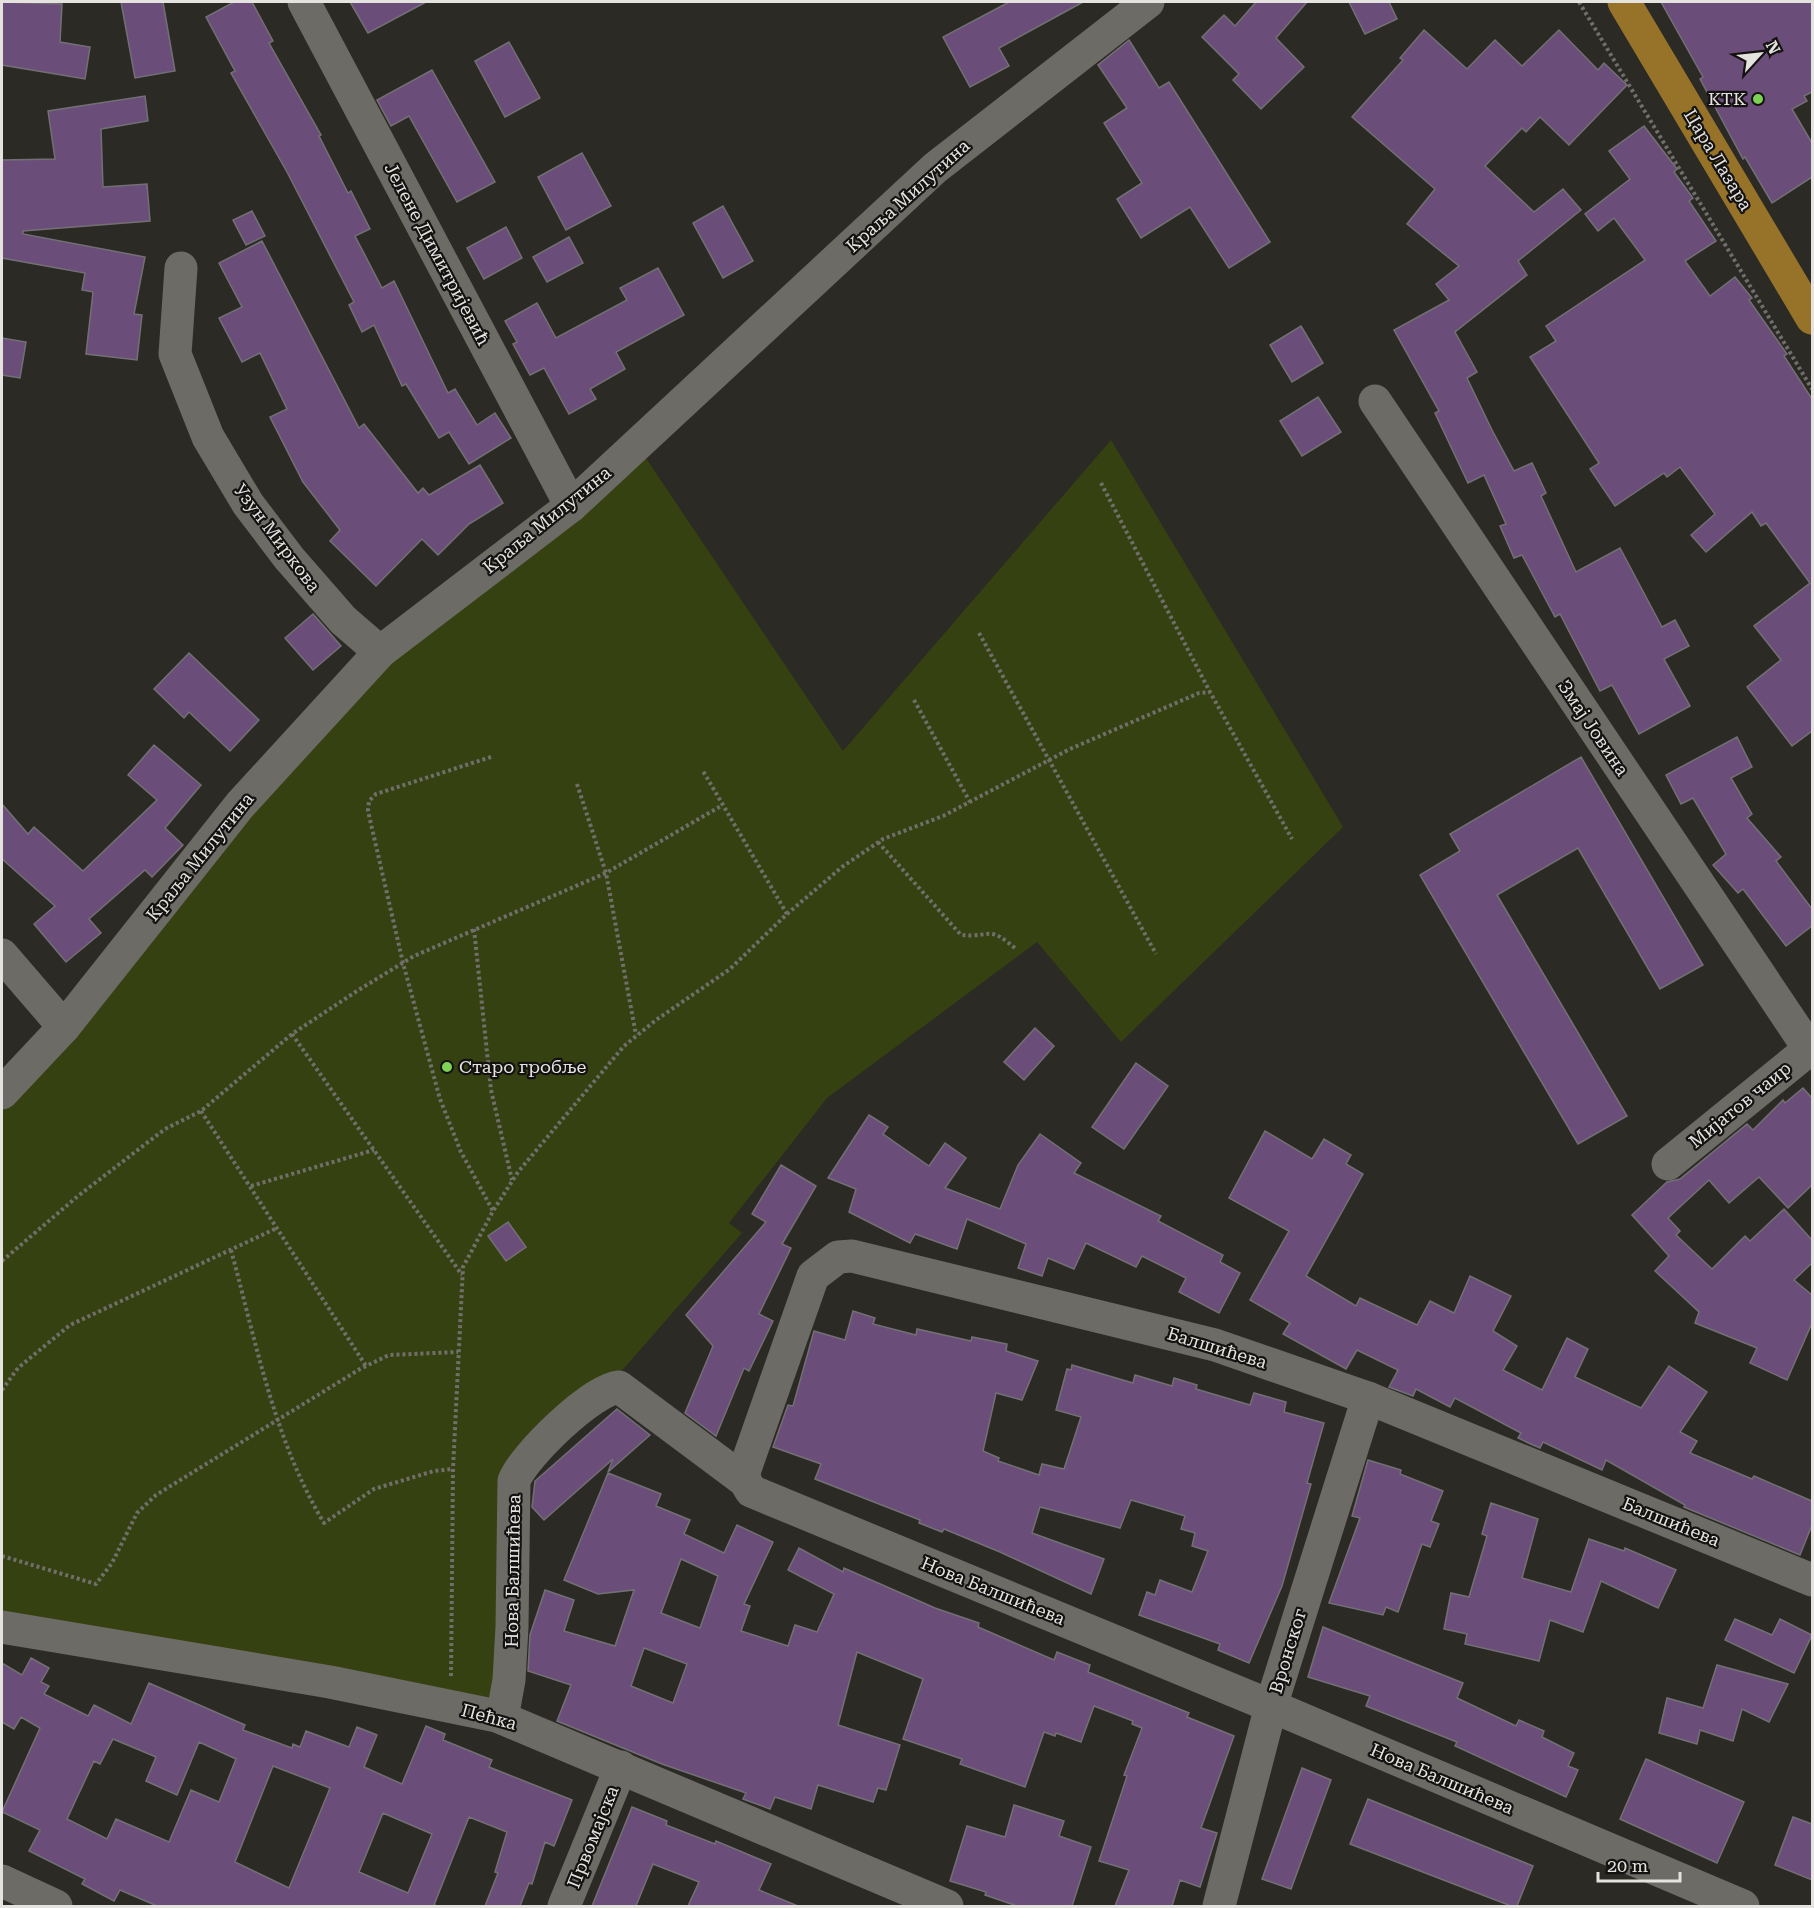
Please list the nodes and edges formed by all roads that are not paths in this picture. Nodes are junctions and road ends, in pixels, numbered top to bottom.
1 (304, 2) edge
2 (1147, 2) edge
3 (1624, 2) edge
4 (181, 267) dead end
5 (1812, 318) edge
6 (1375, 402) dead end
7 (571, 506) junction
8 (380, 652) junction
9 (2, 955) edge
10 (64, 1027) junction
11 (1811, 1050) edge
12 (2, 1093) edge
13 (1668, 1164) dead end
14 (1368, 1398) junction
15 (745, 1481) junction
16 (1812, 1580) edge
17 (2, 1627) edge
18 (1271, 1706) junction
19 (502, 1718) junction
20 (621, 1767) junction
21 (2, 1881) edge
22 (56, 1906) edge
23 (564, 1906) edge
24 (947, 1906) edge
25 (1219, 1906) edge
26 (1743, 1906) edge

1 - 7 street, Јелене Димитријевић
2 - 7 street, Краља Милутина
3 - 5 main road, Цара Лазара
4 - 8 street, Узун Миркова
6 - 11 street, Змај Јовина
7 - 8 street, Краља Милутина
8 - 10 street, Краља Милутина
9 - 10 street
10 - 12 street, Краља Милутина
11 - 13 street, Мијатов чаир
14 - 15 street, Балшићева
14 - 16 street, Балшићева
14 - 18 street, Вронског
15 - 18 street, Нова Балшићева
15 - 19 street, Нова Балшићева
17 - 19 street, Пећка
18 - 25 street, Вронског
18 - 26 street, Нова Балшићева
19 - 20 street, Пећка
20 - 23 street, Првомајска
20 - 24 street, Пећка
21 - 22 street

